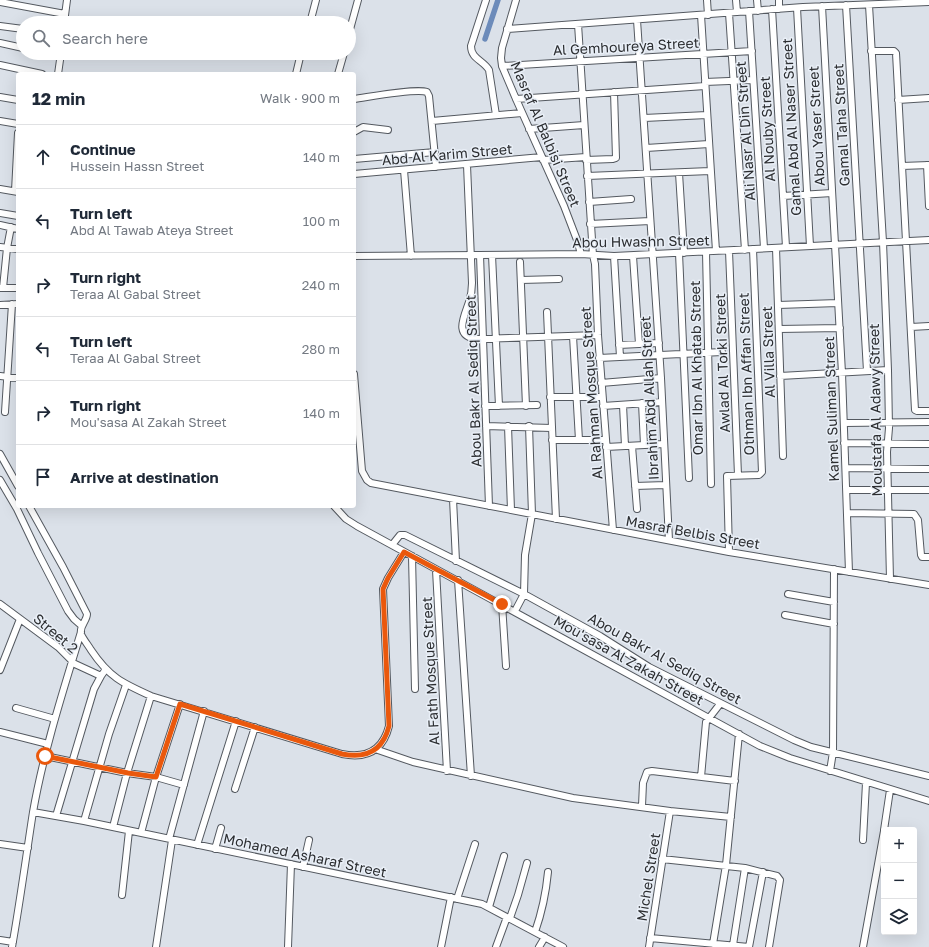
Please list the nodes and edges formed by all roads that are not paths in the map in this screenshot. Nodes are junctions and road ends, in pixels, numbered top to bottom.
1 (67, 0) edge
2 (316, 0) edge
3 (358, 0) edge
4 (486, 0) edge
5 (516, 0) edge
6 (707, 0) edge
7 (736, 0) edge
8 (757, 0) edge
9 (779, 0) edge
10 (803, 0) edge
11 (0, 2) edge
12 (929, 2) edge
13 (836, 3) edge
14 (866, 3) edge
15 (846, 5) junction
16 (822, 6) junction
17 (800, 8) junction
18 (772, 9) junction
19 (779, 9) junction
20 (758, 10) junction
21 (749, 11) junction
22 (738, 12) junction
23 (729, 13) junction
24 (65, 14) joint
25 (701, 15) junction
26 (708, 15) junction
27 (312, 16) edge
28 (354, 16) edge
29 (638, 20) junction
30 (578, 24) junction
31 (0, 26) edge
32 (16, 28) edge
33 (507, 29) junction
34 (0, 43) edge
35 (16, 46) edge
36 (752, 51) junction
37 (872, 51) junction
38 (732, 52) junction
39 (703, 54) junction
40 (640, 58) junction
41 (60, 60) edge
42 (299, 60) edge
43 (342, 60) edge
44 (580, 61) junction
45 (0, 65) edge
46 (502, 66) junction
47 (33, 72) edge
48 (58, 72) edge
49 (296, 72) edge
50 (339, 72) edge
51 (753, 80) junction
52 (734, 81) junction
53 (705, 84) junction
54 (642, 90) junction
55 (614, 92) junction
56 (582, 94) junction
57 (0, 97) edge
58 (929, 98) edge
59 (356, 99) edge
60 (516, 99) junction
61 (16, 100) edge
62 (898, 100) junction
63 (522, 113) junction
64 (707, 115) junction
65 (496, 116) junction
66 (644, 118) junction
67 (0, 121) edge
68 (432, 121) junction
69 (16, 124) edge
70 (584, 125) junction
71 (530, 129) junction
72 (388, 130) dead end
73 (356, 131) edge
74 (709, 144) junction
75 (646, 148) junction
76 (434, 152) junction
77 (543, 158) junction
78 (586, 158) junction
79 (356, 160) edge
80 (467, 165) junction
81 (928, 165) edge
82 (902, 166) junction
83 (436, 167) junction
84 (404, 170) junction
85 (710, 171) junction
86 (679, 173) junction
87 (356, 174) edge
88 (647, 174) junction
89 (587, 176) junction
90 (0, 189) edge
91 (16, 192) edge
92 (832, 194) junction
93 (807, 195) junction
94 (783, 196) junction
95 (631, 199) dead end
96 (589, 202) junction
97 (929, 206) edge
98 (0, 212) edge
99 (16, 216) edge
100 (650, 221) junction
101 (590, 224) junction
102 (0, 225) edge
103 (11, 227) junction
104 (16, 228) edge
105 (907, 240) junction
106 (929, 240) edge
107 (883, 242) junction
108 (859, 243) junction
109 (834, 244) junction
110 (810, 246) junction
111 (786, 247) junction
112 (3, 248) edge
113 (764, 248) junction
114 (776, 248) junction
115 (16, 249) edge
116 (753, 249) junction
117 (745, 250) junction
118 (729, 251) junction
119 (706, 252) junction
120 (716, 252) junction
121 (681, 253) junction
122 (581, 254) junction
123 (472, 255) junction
124 (480, 255) junction
125 (492, 255) junction
126 (592, 255) junction
127 (652, 255) junction
128 (356, 256) edge
129 (411, 256) junction
130 (614, 256) junction
131 (633, 256) junction
132 (520, 262) dead end
133 (2, 267) edge
134 (560, 279) dead end
135 (521, 280) junction
136 (1, 288) edge
137 (16, 288) edge
138 (838, 303) junction
139 (15, 304) edge
140 (0, 305) edge
141 (778, 305) junction
142 (547, 312) dead end
143 (929, 326) edge
144 (911, 327) junction
145 (840, 328) junction
146 (779, 329) junction
147 (598, 335) junction
148 (573, 336) junction
149 (548, 337) junction
150 (523, 338) junction
151 (483, 339) junction
152 (496, 339) junction
153 (659, 343) junction
154 (639, 344) junction
155 (619, 345) junction
156 (708, 352) junction
157 (722, 352) dead end
158 (684, 354) junction
159 (659, 355) junction
160 (620, 357) junction
161 (600, 358) junction
162 (888, 370) junction
163 (867, 371) junction
164 (842, 373) junction
165 (3, 376) edge
166 (780, 376) junction
167 (16, 378) edge
168 (661, 378) junction
169 (601, 383) junction
170 (550, 397) junction
171 (576, 397) junction
172 (602, 397) junction
173 (662, 402) junction
174 (642, 404) junction
175 (537, 405) dead end
176 (623, 405) junction
177 (486, 406) junction
178 (499, 406) junction
179 (526, 406) junction
180 (603, 406) junction
181 (929, 411) edge
182 (5, 412) dead end
183 (929, 422) edge
184 (844, 423) junction
185 (889, 423) junction
186 (486, 426) junction
187 (508, 426) junction
188 (530, 426) junction
189 (356, 427) edge
190 (552, 428) junction
191 (552, 440) junction
192 (579, 440) junction
193 (606, 440) junction
194 (844, 443) junction
195 (888, 443) junction
196 (664, 444) junction
197 (929, 444) edge
198 (644, 445) junction
199 (625, 446) junction
200 (632, 446) junction
201 (606, 447) junction
202 (357, 453) edge
203 (0, 454) edge
204 (783, 456) dead end
205 (846, 468) junction
206 (887, 468) junction
207 (929, 469) edge
208 (738, 475) junction
209 (689, 478) dead end
210 (0, 480) edge
211 (16, 482) edge
212 (711, 484) dead end
213 (666, 485) junction
214 (635, 486) junction
215 (847, 490) junction
216 (888, 490) junction
217 (929, 490) edge
218 (453, 499) junction
219 (489, 506) junction
220 (16, 507) edge
221 (16, 508) edge
222 (32, 508) edge
223 (336, 508) edge
224 (636, 509) dead end
225 (511, 510) junction
226 (847, 513) junction
227 (888, 513) junction
228 (532, 514) junction
229 (556, 519) junction
230 (613, 530) junction
231 (670, 540) junction
232 (394, 546) junction
233 (404, 552) junction
234 (730, 552) junction
235 (412, 556) junction
236 (929, 557) edge
237 (456, 561) junction
238 (834, 569) junction
239 (436, 570) junction
240 (849, 572) junction
241 (890, 579) junction
242 (458, 580) junction
243 (929, 585) edge
244 (524, 594) junction
245 (788, 594) dead end
246 (834, 602) junction
247 (0, 604) edge
248 (502, 604) junction
249 (515, 611) junction
250 (785, 615) dead end
251 (20, 619) junction
252 (834, 624) junction
253 (81, 629) junction
254 (72, 662) junction
255 (506, 666) dead end
256 (106, 669) junction
257 (0, 670) edge
258 (101, 676) junction
259 (126, 685) junction
260 (415, 689) dead end
261 (151, 696) junction
262 (180, 704) junction
263 (720, 704) junction
264 (16, 708) dead end
265 (204, 711) junction
266 (709, 718) junction
267 (55, 719) junction
268 (236, 721) junction
269 (255, 727) junction
270 (0, 732) edge
271 (739, 734) junction
272 (48, 744) junction
273 (375, 749) junction
274 (833, 752) junction
275 (45, 756) junction
276 (72, 761) junction
277 (99, 767) junction
278 (447, 770) junction
279 (830, 771) junction
280 (128, 773) junction
281 (471, 776) junction
282 (929, 776) edge
283 (156, 777) junction
284 (701, 777) junction
285 (735, 781) junction
286 (866, 782) junction
287 (184, 785) junction
288 (235, 789) dead end
289 (890, 790) junction
290 (929, 801) edge
291 (642, 806) junction
292 (670, 811) junction
293 (33, 812) junction
294 (56, 816) junction
295 (731, 817) junction
296 (84, 821) junction
297 (885, 827) edge
298 (113, 828) junction
299 (221, 828) dead end
300 (130, 831) junction
301 (141, 833) junction
302 (170, 839) junction
303 (309, 840) dead end
304 (862, 840) dead end
305 (0, 844) edge
306 (475, 844) dead end
307 (197, 845) junction
308 (28, 848) junction
309 (881, 848) edge
310 (215, 849) junction
311 (504, 856) dead end
312 (662, 858) junction
313 (527, 863) dead end
314 (290, 864) junction
315 (726, 866) junction
316 (303, 867) junction
317 (745, 868) junction
318 (548, 872) dead end
319 (763, 872) junction
320 (122, 896) dead end
321 (454, 898) junction
322 (489, 907) junction
323 (509, 918) junction
324 (535, 932) junction
325 (545, 937) junction
326 (650, 938) junction
327 (0, 940) edge
328 (713, 944) junction
329 (13, 945) edge
330 (733, 945) junction
331 (560, 946) edge
332 (156, 947) edge
333 (288, 947) edge
334 (441, 947) edge
335 (496, 947) edge
336 (539, 947) edge
337 (649, 947) edge
338 (749, 947) edge
339 (769, 947) edge
340 (863, 947) edge

1 - 24 street
2 - 27 street
3 - 28 street
4 - 65 street, Masraf Al Balbisi Street
5 - 33 street, Masraf Al Balbisi Street
6 - 26 street
7 - 22 street
8 - 20 street
9 - 19 street
10 - 17 street, Gamal Abd Al Naser Street
11 - 24 street
12 - 14 street
13 - 15 street
13 - 16 street
14 - 15 street
14 - 37 street, Moustafa Al Adawy Street
15 - 108 street, Gamal Taha Street
16 - 17 street
16 - 92 street, Abou Yaser Street
17 - 19 street
17 - 93 street, Gamal Abd Al Naser Street
18 - 19 street
18 - 20 street
18 - 94 street, Al Nouby Street
20 - 21 street
21 - 22 street
21 - 36 street, Ali Nasr Al Din Street
22 - 23 street
23 - 26 street
23 - 38 street
25 - 26 street
25 - 29 street
25 - 39 street
29 - 30 street
29 - 40 street, Ibrahim Abd Allah Street
30 - 33 street
30 - 44 street, Al Rahman Mosque Street
31 - 32 street
33 - 46 street, Masraf Al Balbisi Street
34 - 35 street
36 - 38 street, Al Gemhoureya Street
36 - 51 street, Ali Nasr Al Din Street
37 - 62 street
37 - 107 street, Moustafa Al Adawy Street
38 - 39 street, Al Gemhoureya Street
38 - 52 street
39 - 40 street, Al Gemhoureya Street
39 - 53 street
40 - 44 street, Al Gemhoureya Street
40 - 54 street, Ibrahim Abd Allah Street
41 - 48 street
42 - 49 street
43 - 50 street
44 - 46 street, Al Gemhoureya Street
44 - 56 street, Al Rahman Mosque Street
45 - 47 street
46 - 60 street, Masraf Al Balbisi Street
51 - 52 street
51 - 113 street, Ali Nasr Al Din Street
52 - 53 street
52 - 117 street
53 - 54 street
53 - 64 street
54 - 55 street
54 - 66 street, Ibrahim Abd Allah Street
55 - 56 street
55 - 78 street, Abd Al Karim Street
56 - 60 street
56 - 70 street, Al Rahman Mosque Street
57 - 61 street
58 - 62 street
59 - 68 street
60 - 63 street, Masraf Al Balbisi Street
62 - 82 street
63 - 65 street
63 - 71 street, Masraf Al Balbisi Street
64 - 66 street
64 - 74 street
65 - 68 street
66 - 75 street, Ibrahim Abd Allah Street
67 - 69 street
68 - 76 street
70 - 71 street
70 - 78 street, Al Rahman Mosque Street
71 - 77 street, Masraf Al Balbisi Street
72 - 73 street
74 - 75 street
74 - 85 street
75 - 88 street, Ibrahim Abd Allah Street
76 - 79 street
76 - 83 street
77 - 78 street, Abd Al Karim Street
77 - 80 street, Abd Al Karim Street
77 - 122 street, Masraf Al Balbisi Street
78 - 89 street, Al Rahman Mosque Street
80 - 83 street, Abd Al Karim Street
80 - 123 street
81 - 82 street
81 - 97 street
82 - 105 street
83 - 84 street, Abd Al Karim Street
84 - 87 street, Abd Al Karim Street
84 - 129 street
85 - 86 street
85 - 120 street
86 - 88 street
86 - 121 street
88 - 89 street
88 - 100 street, Ibrahim Abd Allah Street
89 - 96 street, Al Rahman Mosque Street
90 - 91 street
92 - 93 street
92 - 109 street, Abou Yaser Street
93 - 94 street
93 - 110 street, Gamal Abd Al Naser Street
94 - 111 street, Al Nouby Street
95 - 96 street
96 - 101 street, Al Rahman Mosque Street
98 - 99 street
100 - 101 street
100 - 127 street, Ibrahim Abd Allah Street
101 - 126 street, Al Rahman Mosque Street
102 - 103 street
103 - 104 street
103 - 112 street
105 - 106 street, Abou Hwashn Street
105 - 107 street, Abou Hwashn Street
105 - 144 street
107 - 108 street, Abou Hwashn Street
107 - 162 street, Moustafa Al Adawy Street
108 - 109 street, Abou Hwashn Street
108 - 163 street, Gamal Taha Street
109 - 110 street, Abou Hwashn Street
109 - 138 street, Kamel Suliman Street
110 - 111 street, Abou Hwashn Street
111 - 114 street, Abou Hwashn Street
112 - 115 street
112 - 133 street
113 - 114 street, Abou Hwashn Street
113 - 116 street, Abou Hwashn Street
114 - 141 street, Al Villa Street
116 - 117 street, Abou Hwashn Street
116 - 208 street, Othman Ibn Affan Street
117 - 118 street, Abou Hwashn Street
118 - 120 street, Abou Hwashn Street
118 - 208 street, Awlad Al Torki Street
119 - 120 street, Abou Hwashn Street
119 - 121 street, Abou Hwashn Street
119 - 156 street, Omar Ibn Al Khatab Street
121 - 127 street, Abou Hwashn Street
121 - 158 street
122 - 125 street, Abou Hwashn Street
122 - 126 street, Abou Hwashn Street
123 - 124 street, Abou Hwashn Street
123 - 129 street, Abou Hwashn Street
123 - 151 street
124 - 125 street, Abou Hwashn Street
124 - 151 street, Abou Bakr Al Sediq Street
125 - 152 street
126 - 130 street, Abou Hwashn Street
126 - 147 street, Al Rahman Mosque Street
127 - 131 street, Abou Hwashn Street
127 - 153 street, Ibrahim Abd Allah Street
128 - 129 street, Abou Hwashn Street
130 - 131 street, Abou Hwashn Street
130 - 155 street
131 - 154 street
132 - 135 street
133 - 136 street
134 - 135 street
135 - 150 street
136 - 137 street
138 - 141 street
138 - 145 street, Kamel Suliman Street
139 - 140 street
139 - 165 street
141 - 146 street, Al Villa Street
142 - 149 street
143 - 144 street
144 - 181 street
145 - 146 street
145 - 164 street, Kamel Suliman Street
146 - 166 street, Al Villa Street
147 - 148 street
147 - 161 street, Al Rahman Mosque Street
148 - 149 street
148 - 171 street
149 - 150 street
149 - 170 street
150 - 152 street
150 - 179 street
151 - 152 street
151 - 177 street, Abou Bakr Al Sediq Street
152 - 178 street
153 - 154 street
153 - 159 street, Ibrahim Abd Allah Street
154 - 155 street
155 - 160 street
156 - 157 street
156 - 158 street
156 - 212 street, Omar Ibn Al Khatab Street
158 - 159 street
158 - 209 street
159 - 160 street
159 - 168 street, Ibrahim Abd Allah Street
160 - 161 street
161 - 169 street, Al Rahman Mosque Street
162 - 163 street
162 - 185 street, Moustafa Al Adawy Street
163 - 164 street
164 - 166 street
164 - 184 street, Kamel Suliman Street
165 - 167 street
165 - 182 street
166 - 204 street, Al Villa Street
168 - 169 street
168 - 173 street, Ibrahim Abd Allah Street
169 - 172 street, Al Rahman Mosque Street
170 - 171 street
170 - 190 street
171 - 172 street
171 - 192 street
172 - 180 street, Al Rahman Mosque Street
173 - 174 street
173 - 196 street, Ibrahim Abd Allah Street
174 - 176 street
174 - 198 street
175 - 179 street
176 - 180 street
176 - 199 street
177 - 178 street
177 - 186 street, Abou Bakr Al Sediq Street
178 - 179 street
180 - 193 street, Al Rahman Mosque Street
183 - 185 street
184 - 185 street
184 - 194 street, Kamel Suliman Street
185 - 195 street, Moustafa Al Adawy Street
186 - 187 street
186 - 219 street, Abou Bakr Al Sediq Street
187 - 188 street
187 - 225 street
188 - 190 street
188 - 228 street
189 - 202 street, Masraf Belbis Street
190 - 191 street
191 - 192 street
191 - 229 street
192 - 193 street
193 - 201 street, Al Rahman Mosque Street
194 - 195 street
194 - 205 street, Kamel Suliman Street
195 - 197 street
195 - 206 street, Moustafa Al Adawy Street
196 - 198 street
196 - 213 street, Ibrahim Abd Allah Street
198 - 200 street
199 - 200 street
199 - 201 street
200 - 214 street
201 - 230 street, Al Rahman Mosque Street
202 - 218 street, Masraf Belbis Street
203 - 211 street
205 - 206 street
205 - 215 street, Kamel Suliman Street
206 - 207 street
206 - 216 street, Moustafa Al Adawy Street
208 - 234 street
210 - 220 street
213 - 214 street
213 - 231 street, Ibrahim Abd Allah Street
214 - 224 street
215 - 216 street
215 - 226 street, Kamel Suliman Street
216 - 217 street
216 - 227 street, Moustafa Al Adawy Street
218 - 219 street, Masraf Belbis Street
218 - 237 street
219 - 225 street, Masraf Belbis Street
221 - 253 street
222 - 253 street
223 - 232 street, Mou'sasa Al Zakah Street
225 - 228 street, Masraf Belbis Street
226 - 227 street
226 - 240 street, Kamel Suliman Street
227 - 236 street
227 - 241 street, Moustafa Al Adawy Street
228 - 229 street, Masraf Belbis Street
228 - 244 street
229 - 230 street, Masraf Belbis Street
230 - 231 street, Masraf Belbis Street
231 - 234 street, Masraf Belbis Street
232 - 233 street, Mou'sasa Al Zakah Street
232 - 237 street, Abou Bakr Al Sediq Street
233 - 235 street, Mou'sasa Al Zakah Street
233 - 273 street
234 - 238 street, Masraf Belbis Street
235 - 239 street, Mou'sasa Al Zakah Street
235 - 260 street
237 - 244 street, Abou Bakr Al Sediq Street
238 - 240 street, Masraf Belbis Street
238 - 246 street
239 - 242 street, Mou'sasa Al Zakah Street
239 - 278 street, Al Fath Mosque Street
240 - 241 street, Masraf Belbis Street
241 - 243 street, Masraf Belbis Street
242 - 248 street, Mou'sasa Al Zakah Street
242 - 281 street
244 - 249 street
244 - 263 street, Abou Bakr Al Sediq Street
245 - 246 street
246 - 252 street
247 - 251 street, Street 2
248 - 249 street, Mou'sasa Al Zakah Street
248 - 255 street
249 - 266 street, Mou'sasa Al Zakah Street
250 - 252 street
251 - 254 street, Street 2
251 - 257 street
252 - 274 street
253 - 254 street
253 - 256 street
254 - 258 street, Street 2
254 - 267 street
256 - 258 street
256 - 259 street
258 - 276 street
259 - 261 street
259 - 277 street
261 - 262 street
261 - 280 street
262 - 265 street
262 - 283 street
263 - 266 street
263 - 274 street, Abou Bakr Al Sediq Street
264 - 267 street
265 - 268 street
265 - 287 street
266 - 271 street, Mou'sasa Al Zakah Street
266 - 284 street
267 - 272 street
268 - 269 street
268 - 307 street
269 - 273 street
269 - 288 street
270 - 272 street
271 - 279 street, Mou'sasa Al Zakah Street
271 - 285 street
272 - 275 street
273 - 278 street
274 - 279 street
274 - 282 street, Abou Bakr Al Sediq Street
275 - 276 street
275 - 293 street
276 - 277 street
276 - 294 street
277 - 280 street
277 - 296 street
278 - 281 street
279 - 286 street, Mou'sasa Al Zakah Street
280 - 283 street
280 - 298 street
281 - 291 street
283 - 287 street
283 - 301 street
284 - 285 street
284 - 291 street
285 - 295 street
286 - 289 street, Mou'sasa Al Zakah Street
286 - 304 street
287 - 302 street
289 - 290 street, Mou'sasa Al Zakah Street
289 - 297 street
291 - 292 street
292 - 295 street
292 - 312 street, Michel Street
293 - 294 street, Mohamed Asharaf Street
293 - 308 street
294 - 296 street, Mohamed Asharaf Street
295 - 315 street
296 - 298 street, Mohamed Asharaf Street
298 - 300 street, Mohamed Asharaf Street
299 - 310 street
300 - 301 street, Mohamed Asharaf Street
300 - 320 street
301 - 302 street, Mohamed Asharaf Street
302 - 307 street, Mohamed Asharaf Street
302 - 332 street
303 - 316 street
305 - 308 street
306 - 321 street
307 - 310 street, Mohamed Asharaf Street
308 - 329 street
309 - 340 street
310 - 314 street, Mohamed Asharaf Street
311 - 322 street
312 - 315 street
312 - 326 street, Michel Street
313 - 323 street
314 - 316 street, Mohamed Asharaf Street
314 - 333 street
315 - 317 street
315 - 328 street
316 - 321 street, Mohamed Asharaf Street
317 - 319 street
317 - 330 street
318 - 324 street
319 - 338 street
319 - 339 street
321 - 322 street, Mohamed Asharaf Street
321 - 334 street
322 - 323 street, Mohamed Asharaf Street
323 - 324 street, Mohamed Asharaf Street
323 - 335 street
324 - 325 street, Mohamed Asharaf Street
325 - 331 street, Mohamed Asharaf Street
325 - 336 street
326 - 328 street
326 - 337 street, Michel Street
327 - 329 street
328 - 330 street
330 - 338 street

